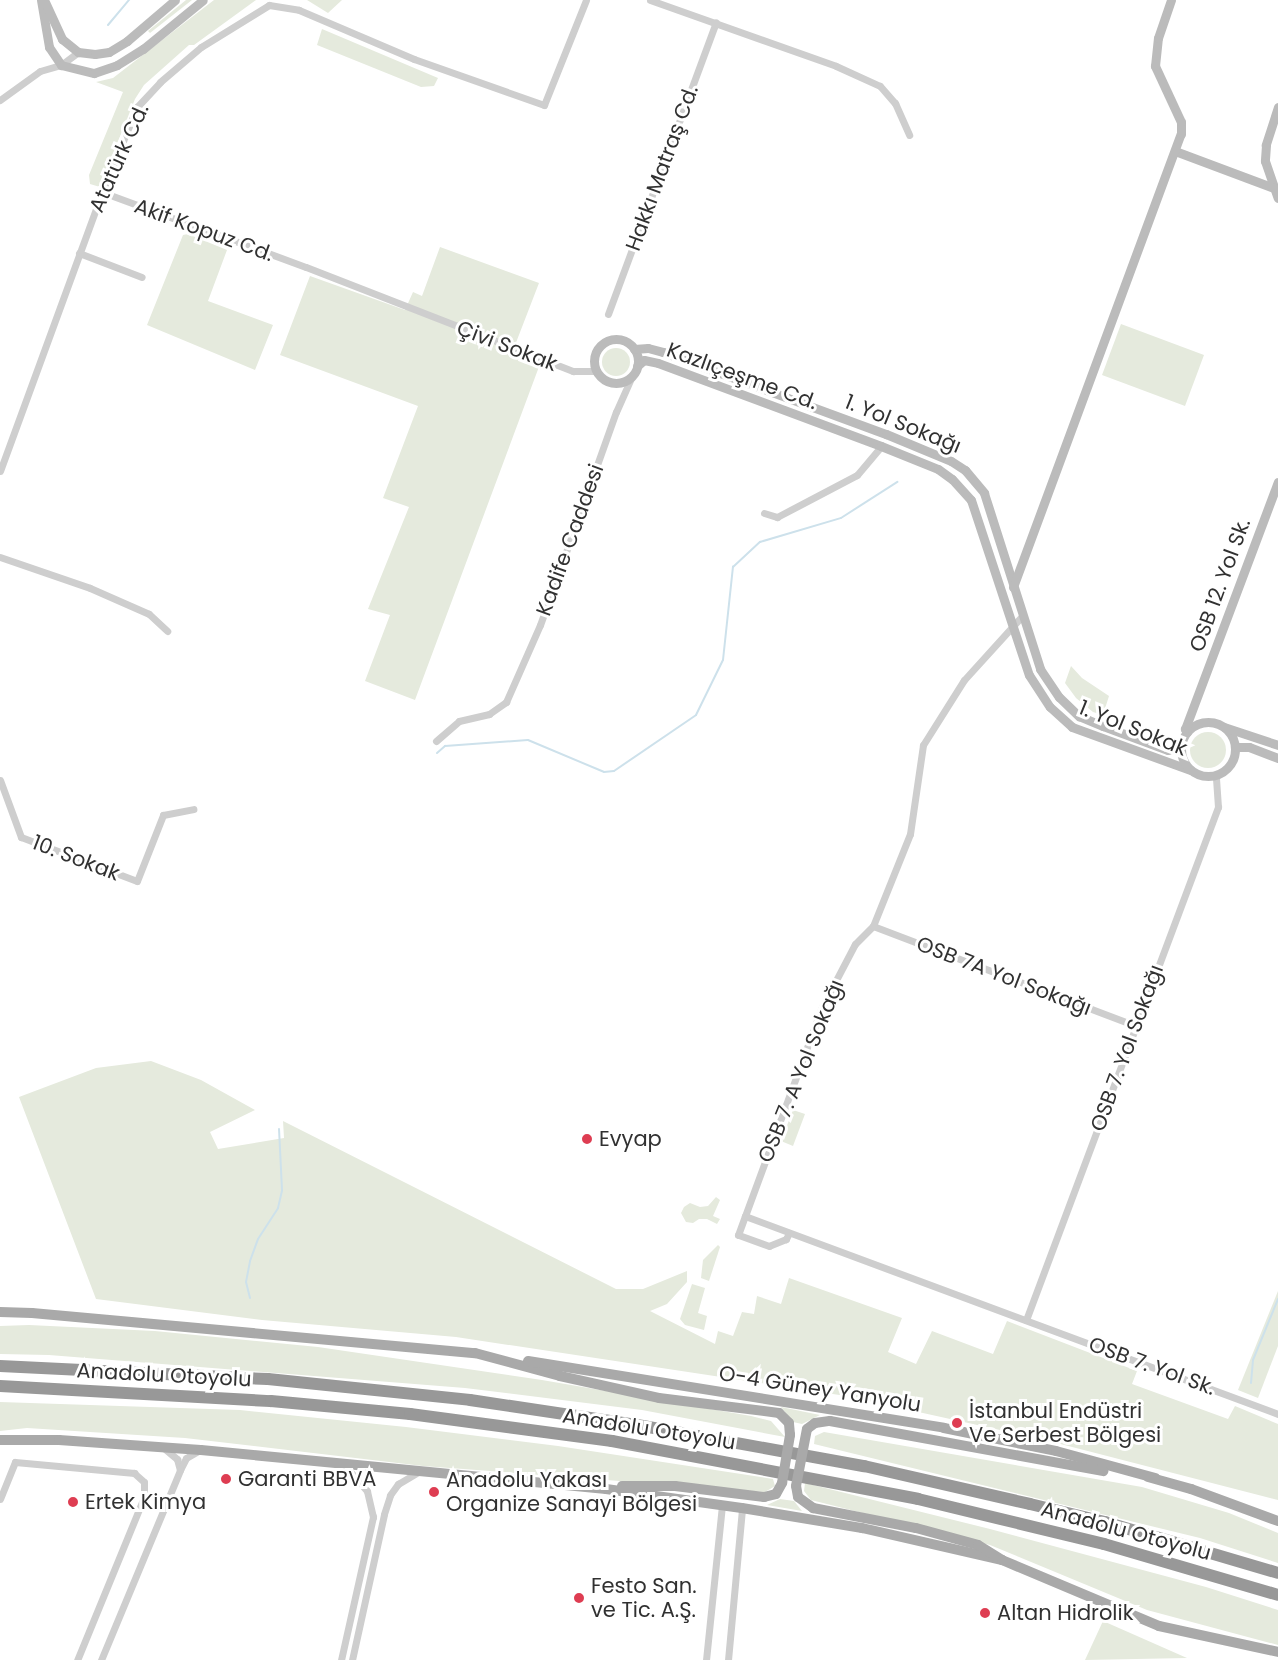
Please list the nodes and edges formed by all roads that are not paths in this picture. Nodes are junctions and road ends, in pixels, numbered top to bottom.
1 (43, 0) edge
2 (175, 0) edge
3 (203, 0) edge
4 (586, 0) edge
5 (650, 0) edge
6 (1171, 0) edge
7 (716, 22) junction
8 (78, 52) junction
9 (61, 65) junction
10 (0, 100) edge
11 (1278, 107) edge
12 (909, 135) dead end
13 (1175, 151) junction
14 (1274, 188) junction
15 (102, 192) junction
16 (1278, 198) edge
17 (80, 253) junction
18 (142, 278) dead end
19 (420, 313) joint
20 (608, 314) dead end
21 (634, 349) junction
22 (638, 366) junction
23 (596, 370) junction
24 (632, 376) junction
25 (881, 446) junction
26 (0, 471) edge
27 (1278, 482) edge
28 (764, 513) dead end
29 (0, 557) edge
30 (1013, 586) junction
31 (1003, 598) junction
32 (1022, 616) junction
33 (1012, 626) junction
34 (167, 631) dead end
35 (1196, 700) junction
36 (1203, 722) junction
37 (1224, 727) junction
38 (1187, 732) junction
39 (436, 741) dead end
40 (1278, 745) edge
41 (1180, 747) junction
42 (1235, 747) junction
43 (1278, 758) edge
44 (1190, 770) junction
45 (1216, 775) junction
46 (0, 780) edge
47 (193, 809) dead end
48 (873, 926) junction
49 (1136, 1026) junction
50 (745, 1216) junction
51 (789, 1233) junction
52 (0, 1312) edge
53 (1026, 1320) junction
54 (475, 1353) junction
55 (0, 1366) edge
56 (0, 1386) edge
57 (1278, 1414) edge
58 (0, 1440) edge
59 (157, 1447) junction
60 (201, 1450) junction
61 (344, 1465) junction
62 (180, 1470) junction
63 (418, 1473) junction
64 (1155, 1478) junction
65 (576, 1486) junction
66 (0, 1498) edge
67 (722, 1505) junction
68 (742, 1508) junction
69 (1278, 1521) edge
70 (1002, 1560) junction
71 (1278, 1573) edge
72 (1278, 1595) edge
73 (1278, 1652) edge
74 (77, 1660) edge
75 (101, 1660) edge
76 (341, 1660) edge
77 (352, 1660) edge
78 (706, 1660) edge
79 (728, 1660) edge

1 - 8 street
1 - 9 street
2 - 8 street
3 - 9 street
4 - 15 street, Atatürk Cd.
5 - 7 street
6 - 13 street
7 - 12 street
7 - 20 street, Hakkı Matraş Cd.
8 - 9 street
9 - 10 street
11 - 14 street
13 - 14 street
13 - 30 street
14 - 16 street
15 - 17 street, Atatürk Cd.
15 - 19 street, Akif Kopuz Cd.
17 - 18 street
17 - 26 street, Atatürk Cd.
19 - 23 street, Çivi Sokak
21 - 22 street
21 - 23 street
21 - 30 street, 1. Yol Sokağı
22 - 24 street
22 - 25 street, Kazlıçeşme Cd.
23 - 24 street
24 - 39 street, Kadife Caddesi
25 - 28 street
25 - 31 street, Kazlıçeşme Cd.
27 - 35 street, OSB 12. Yol Sk.
29 - 34 street
30 - 31 street
30 - 32 street, 1. Yol Sokağı
31 - 33 street, Kazlıçeşme Cd.
32 - 33 street, OSB 7. A Yol Sokağı
32 - 41 street, 1. Yol Sokağı
33 - 44 street, 1. Yol Sokak
33 - 48 street, OSB 7. A Yol Sokağı
35 - 36 street
35 - 38 street, OSB 12. Yol Sk.
36 - 37 street
36 - 38 street
37 - 40 street
37 - 42 street
38 - 41 street
41 - 44 street
42 - 43 street
42 - 45 street
44 - 45 street
45 - 49 street, OSB 7. Yol Sokağı
46 - 47 street, 10. Sokak
48 - 49 street, OSB 7A Yol Sokağı
48 - 50 street, OSB 7. A Yol Sokağı
49 - 53 street, OSB 7. Yol Sokağı
50 - 51 street
50 - 51 street
51 - 53 street
52 - 54 main road
53 - 57 street, OSB 7. Yol Sk.
54 - 64 main road, O-4 Güney Yanyolu
54 - 65 main road, bridge
55 - 71 highway, Anadolu Otoyolu
56 - 72 highway, Anadolu Otoyolu
58 - 59 main road
59 - 60 main road
59 - 62 street
60 - 61 main road
60 - 62 street
61 - 63 main road
61 - 76 street
62 - 75 street
63 - 65 main road
63 - 77 street
64 - 69 main road
64 - 70 main road, bridge
65 - 67 main road
66 - 74 street
67 - 68 main road
67 - 78 street
68 - 70 main road
68 - 79 street
70 - 73 main road

